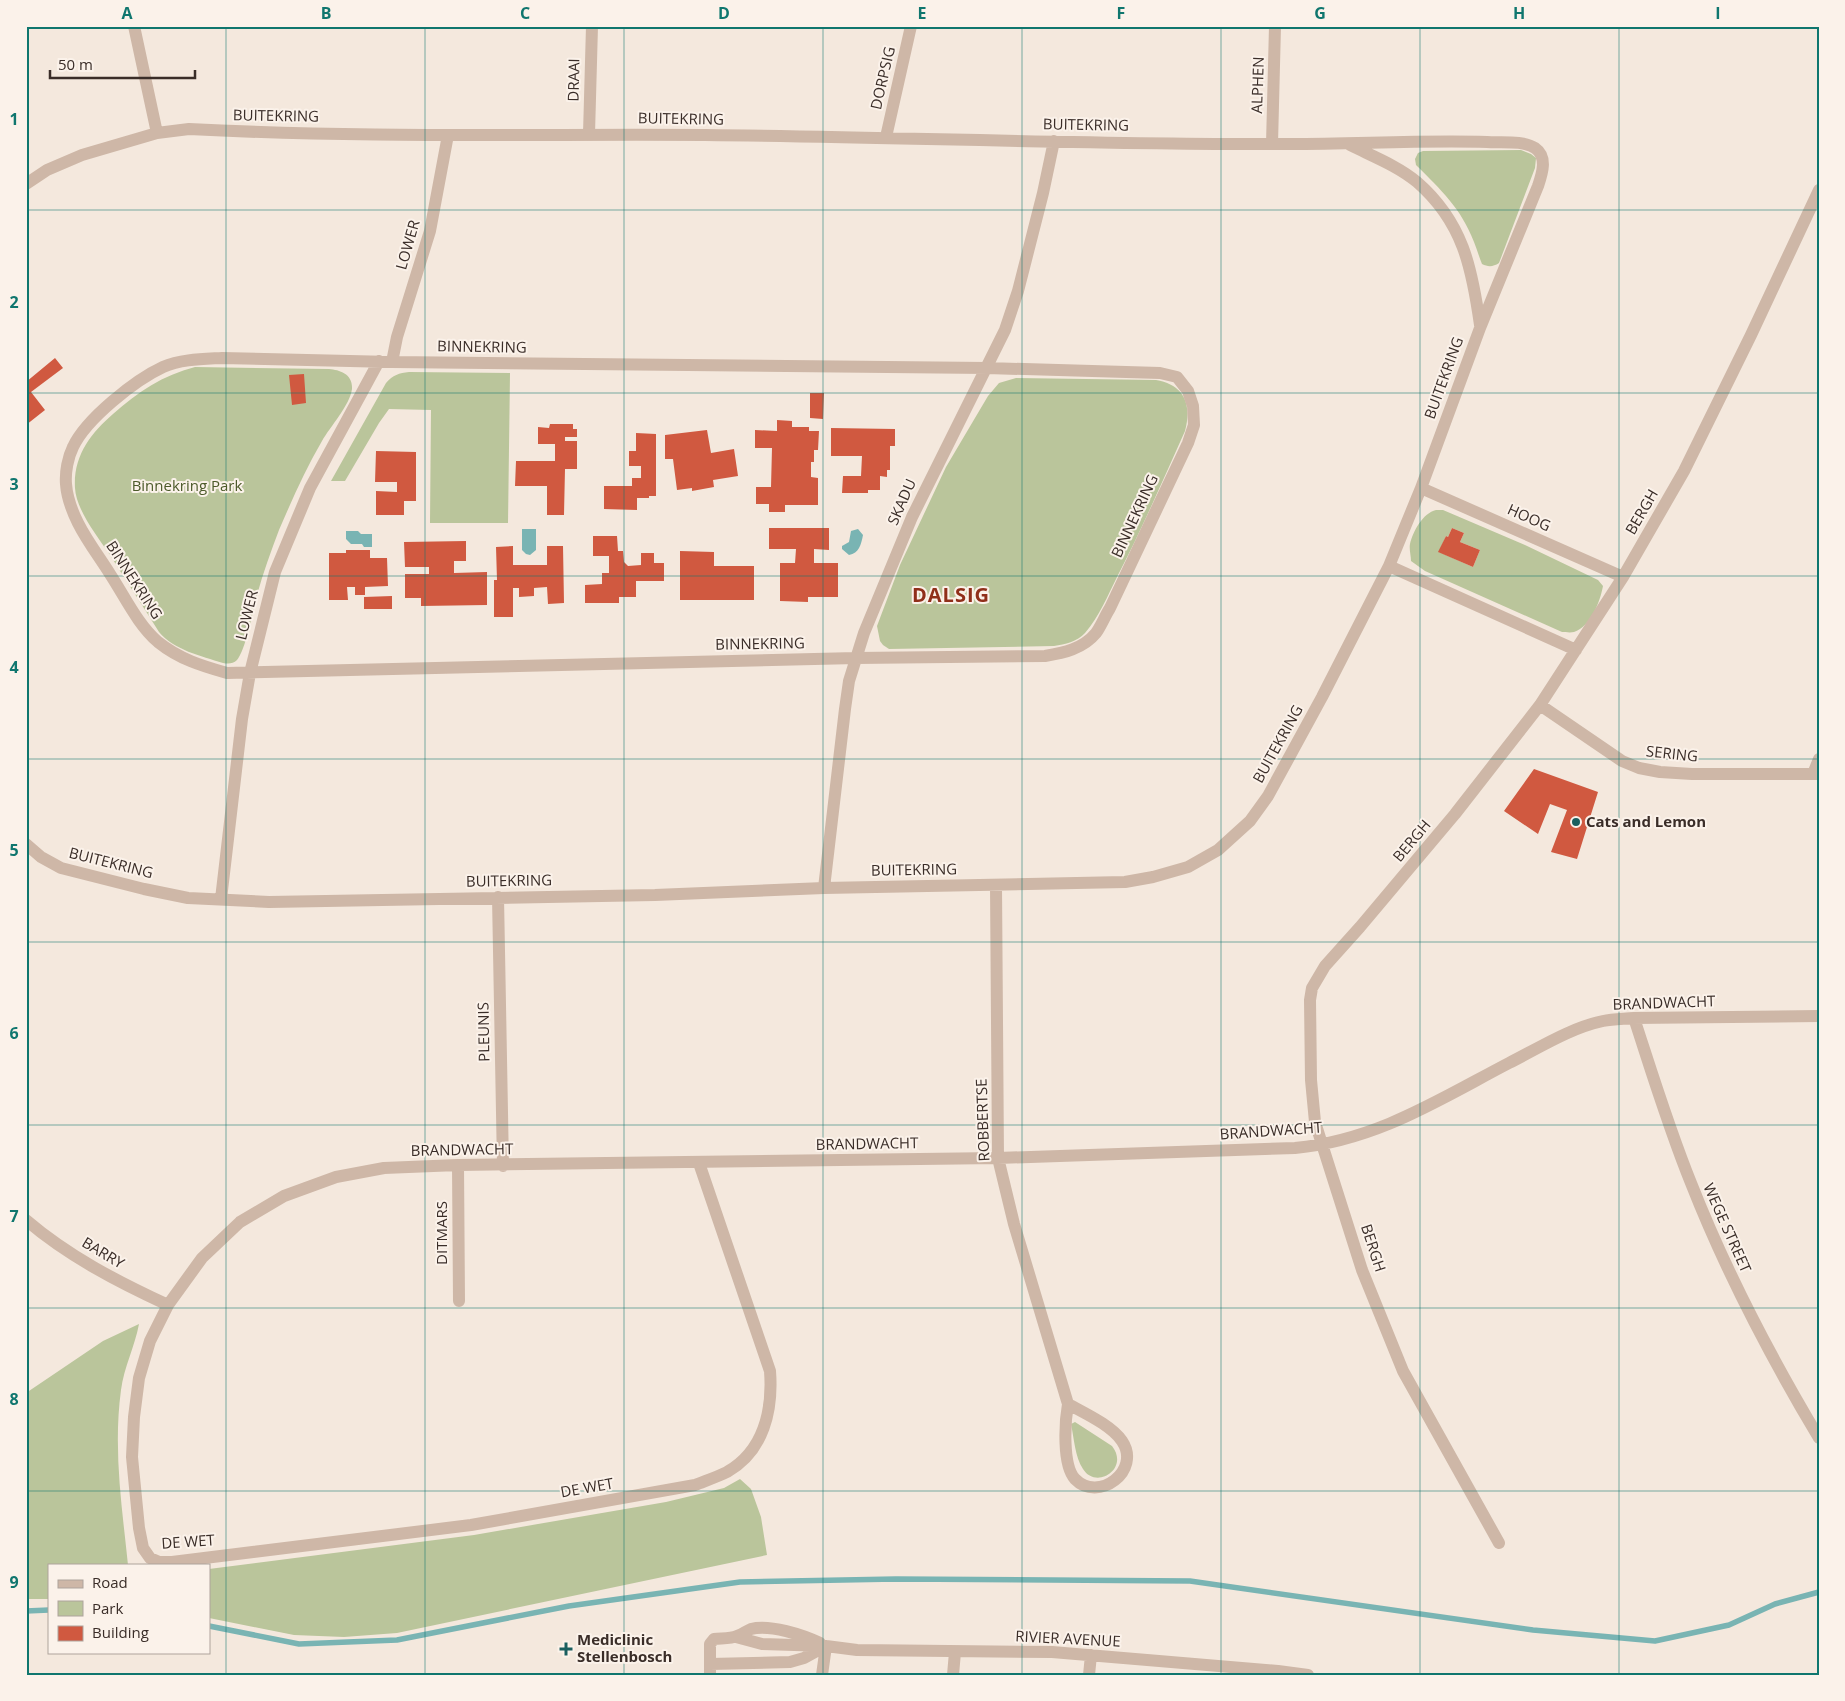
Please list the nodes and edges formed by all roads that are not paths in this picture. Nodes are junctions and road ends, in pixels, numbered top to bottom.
1 (134, 26) edge
2 (592, 26) edge
3 (911, 26) edge
4 (1276, 26) edge
5 (157, 133) junction
6 (448, 134) junction
7 (589, 134) junction
8 (886, 137) junction
9 (1054, 141) junction
10 (1272, 144) junction
11 (1347, 144) junction
12 (26, 184) edge
13 (1819, 190) edge
14 (1480, 328) junction
15 (378, 361) junction
16 (392, 362) junction
17 (987, 368) junction
18 (1421, 488) junction
19 (1389, 566) junction
20 (1623, 577) junction
21 (1576, 650) junction
22 (856, 658) junction
23 (250, 673) junction
24 (1540, 704) junction
25 (1819, 759) edge
26 (1816, 774) edge
27 (26, 844) edge
28 (996, 885) junction
29 (824, 888) junction
30 (498, 898) junction
31 (221, 899) junction
32 (1819, 1016) edge
33 (1634, 1018) junction
34 (1322, 1145) junction
35 (998, 1158) junction
36 (699, 1163) junction
37 (458, 1165) junction
38 (503, 1166) junction
39 (26, 1220) edge
40 (459, 1301) dead end
41 (168, 1305) junction
42 (1068, 1404) junction
43 (1819, 1438) edge
44 (139, 1528) joint
45 (1499, 1543) dead end
46 (826, 1646) junction
47 (955, 1652) junction
48 (1091, 1655) junction
49 (710, 1669) edge
50 (1235, 1671) edge
51 (822, 1675) edge
52 (953, 1675) edge
53 (1089, 1675) edge
54 (1308, 1675) edge

1 - 5 street
2 - 7 street, DRAAI
3 - 8 street, DORPSIG
4 - 10 street, ALPHEN
5 - 6 street, BUITEKRING
5 - 12 street, BUITEKRING
6 - 7 street, BUITEKRING
6 - 16 street, LOWER
7 - 8 street, BUITEKRING
8 - 9 street, BUITEKRING
9 - 10 street, BUITEKRING
9 - 17 street, SKADU
10 - 11 street, BUITEKRING
11 - 14 street, BUITEKRING
11 - 14 street, BUITEKRING
13 - 20 street, BERGH
14 - 18 street, BUITEKRING
15 - 16 street, BINNEKRING
15 - 23 street, LOWER
15 - 23 street, BINNEKRING
16 - 17 street, BINNEKRING
17 - 22 street, SKADU
17 - 22 street, BINNEKRING
18 - 19 street, BUITEKRING
18 - 20 street, HOOG
19 - 21 street
19 - 28 street, BUITEKRING
20 - 21 street, BERGH
21 - 24 street, BERGH
22 - 23 street, BINNEKRING
22 - 29 street, SKADU
23 - 31 street, LOWER
24 - 26 street, SERING
24 - 34 street, BERGH
25 - 26 street
27 - 31 street, BUITEKRING
28 - 29 street, BUITEKRING
28 - 35 street, ROBBERTSE
29 - 30 street, BUITEKRING
30 - 31 street, BUITEKRING
30 - 38 street, PLEUNIS
32 - 33 street, BRANDWACHT
33 - 34 street, BRANDWACHT
33 - 43 street, WEGE STREET
34 - 35 street, BRANDWACHT
34 - 45 street, BERGH
35 - 36 street, BRANDWACHT
35 - 42 street, ROBBERTSE
36 - 38 street, BRANDWACHT
36 - 44 street, DE WET
37 - 38 street, BRANDWACHT
37 - 40 street, DITMARS
37 - 41 street, BRANDWACHT
39 - 41 street, BARRY
41 - 44 street, BRANDWACHT
42 - 42 street, ROBBERTSE
46 - 47 street, RIVIER AVENUE
46 - 49 street
46 - 49 street, RIVIER AVENUE
46 - 51 street
47 - 48 street, RIVIER AVENUE
47 - 52 street
48 - 50 street, RIVIER AVENUE
48 - 53 street
50 - 54 street, RIVIER AVENUE

